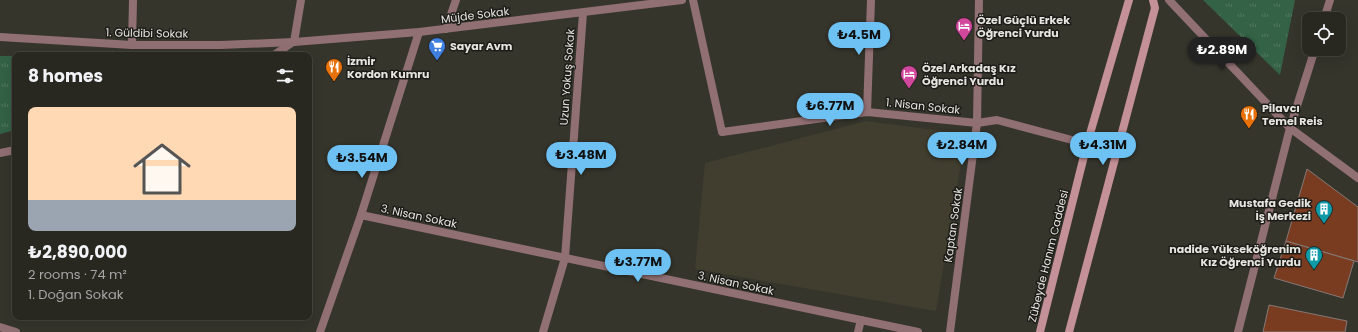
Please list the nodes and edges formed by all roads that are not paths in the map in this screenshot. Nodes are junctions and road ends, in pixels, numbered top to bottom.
1 (133, 0) edge
2 (301, 0) edge
3 (456, 0) edge
4 (682, 0) edge
5 (693, 0) edge
6 (871, 0) edge
7 (980, 0) edge
8 (1129, 0) edge
9 (1153, 0) edge
10 (1170, 0) edge
11 (1330, 0) edge
12 (1326, 12) edge
13 (583, 13) junction
14 (446, 29) junction
15 (419, 32) junction
16 (0, 37) edge
17 (294, 42) junction
18 (132, 45) junction
19 (279, 52) edge
20 (1313, 56) edge
21 (867, 112) junction
22 (977, 123) junction
23 (1290, 128) junction
24 (1087, 144) junction
25 (12, 151) edge
26 (0, 154) edge
27 (1358, 178) edge
28 (361, 215) junction
29 (564, 258) junction
30 (861, 320) junction
31 (0, 327) edge
32 (16, 332) edge
33 (320, 332) edge
34 (543, 332) edge
35 (858, 332) edge
36 (918, 332) edge
37 (950, 332) edge
38 (1040, 332) edge
39 (1069, 332) edge
40 (1238, 332) edge

1 - 18 street
2 - 17 street
3 - 14 street
4 - 13 street, Müjde Sokak
5 - 21 street, 1. Nisan Sokak
6 - 21 street
7 - 22 street, Kaptan Sokak
8 - 24 main road, Zübeyde Hanım Caddesi
9 - 39 main road
10 - 23 street
11 - 12 street
13 - 14 street, Müjde Sokak
13 - 29 street, Uzun Yokuş Sokak
14 - 15 street, Müjde Sokak
15 - 17 street, Müjde Sokak
15 - 28 street
16 - 18 street, 1. Güldibi Sokak
17 - 18 street, 1. Güldibi Sokak
17 - 19 street, Müjde Sokak
20 - 23 street
21 - 22 street, 1. Nisan Sokak
22 - 24 street, 1. Nisan Sokak
22 - 37 street, Kaptan Sokak
23 - 27 street
23 - 40 street
24 - 38 main road, Zübeyde Hanım Caddesi
25 - 26 street
28 - 29 street, 3. Nisan Sokak
28 - 33 street
29 - 30 street, 3. Nisan Sokak
29 - 34 street, Uzun Yokuş Sokak
30 - 35 street
30 - 36 street, 3. Nisan Sokak
31 - 32 street

